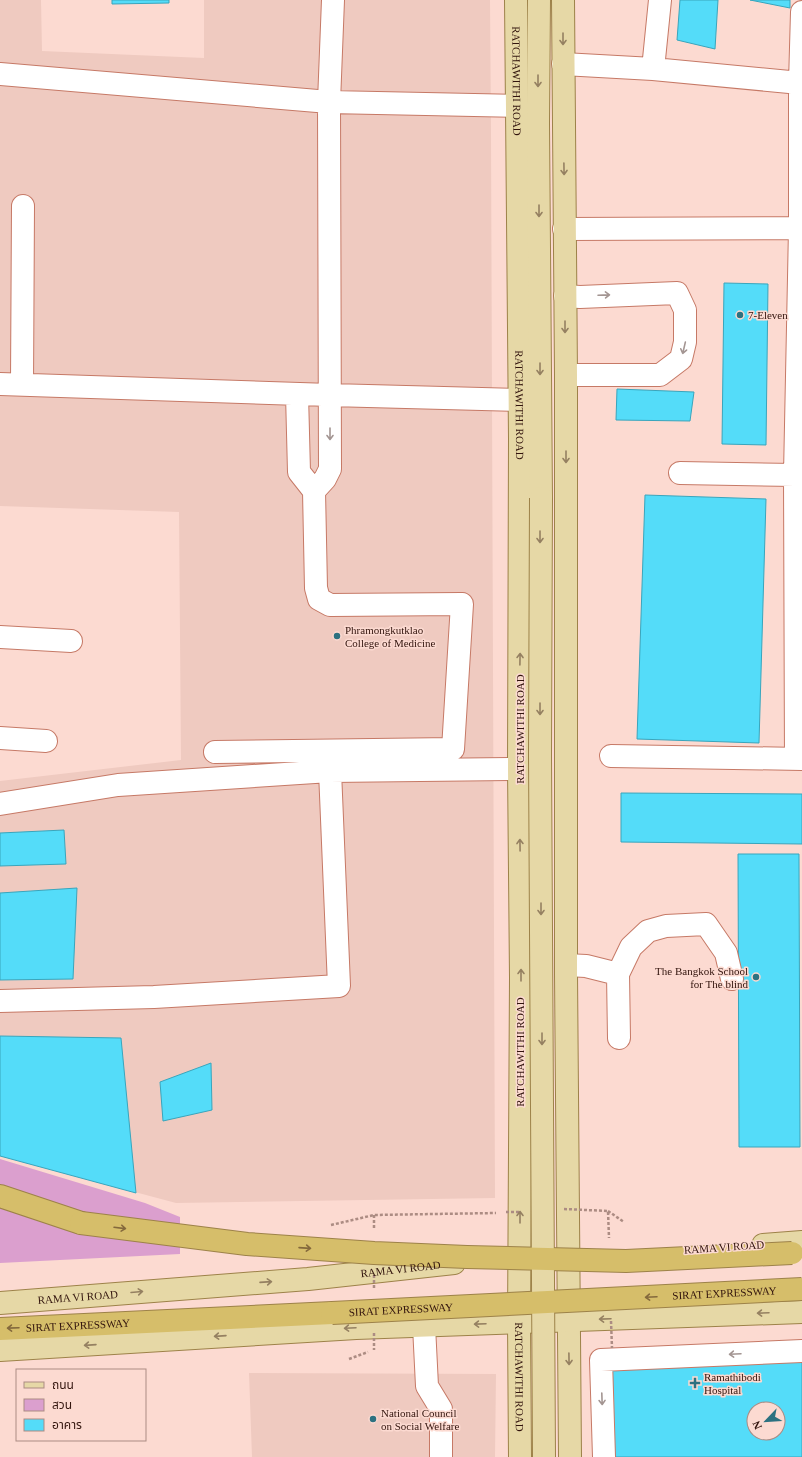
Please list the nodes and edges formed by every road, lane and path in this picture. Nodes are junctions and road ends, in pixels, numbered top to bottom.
1 (333, 0) edge
2 (516, 0) edge
3 (539, 0) edge
4 (563, 0) edge
5 (660, 0) edge
6 (802, 12) edge
7 (563, 64) junction
8 (652, 69) junction
9 (0, 74) edge
10 (800, 83) junction
11 (329, 102) junction
12 (517, 106) junction
13 (24, 206) dead end
14 (801, 228) edge
15 (564, 229) junction
16 (565, 296) junction
17 (566, 375) junction
18 (0, 384) edge
19 (22, 384) junction
20 (298, 394) junction
21 (330, 395) junction
22 (520, 400) junction
23 (680, 473) dead end
24 (795, 475) junction
25 (314, 491) junction
26 (0, 637) edge
27 (71, 641) dead end
28 (0, 738) edge
29 (46, 741) dead end
30 (215, 752) dead end
31 (611, 756) dead end
32 (799, 759) edge
33 (519, 769) junction
34 (330, 771) junction
35 (0, 804) edge
36 (566, 876) junction
37 (520, 879) junction
38 (566, 965) junction
39 (618, 974) junction
40 (732, 979) dead end
41 (0, 1001) edge
42 (619, 1038) dead end
43 (0, 1196) edge
44 (567, 1208) dead end
45 (0, 1211) edge
46 (494, 1213) dead end
47 (374, 1215) junction
48 (624, 1222) dead end
49 (81, 1223) junction
50 (326, 1226) dead end
51 (374, 1231) dead end
52 (802, 1242) edge
53 (802, 1253) edge
54 (569, 1255) junction
55 (520, 1256) junction
56 (374, 1270) dead end
57 (802, 1289) edge
58 (374, 1294) dead end
59 (0, 1303) edge
60 (801, 1313) edge
61 (569, 1320) junction
62 (519, 1323) junction
63 (374, 1326) dead end
64 (424, 1326) junction
65 (0, 1329) edge
66 (0, 1350) edge
67 (802, 1350) edge
68 (349, 1359) dead end
69 (570, 1424) junction
70 (520, 1428) junction
71 (440, 1457) edge
72 (520, 1457) edge
73 (544, 1457) edge
74 (570, 1457) edge
75 (604, 1457) edge

1 - 11 street
2 - 12 main road, RATCHAWITHI ROAD
3 -> 73 main road, bridge
4 -> 7 main road
5 - 8 street
6 - 10 street
7 - 8 street
7 -> 15 main road
8 - 10 street
9 - 11 street
10 - 14 street
11 - 12 street
11 - 21 street
12 - 22 main road, RATCHAWITHI ROAD
13 - 19 street
14 - 15 street
14 - 24 street
15 - 16 main road
16 -> 17 main road
16 -> 17 street
17 -> 36 main road
18 - 19 street
19 - 20 street
20 - 21 street
20 - 25 street
21 - 22 street
21 -> 25 street
33 -> 22 main road, RATCHAWITHI ROAD
23 - 24 street
24 - 32 street
25 - 30 street
26 - 27 street
28 - 29 street
31 - 32 street
33 - 34 street
37 -> 33 main road, RATCHAWITHI ROAD
34 - 35 street
34 - 41 street
36 - 37 main road
36 - 38 main road
55 -> 37 main road, RATCHAWITHI ROAD
38 - 39 street
38 - 54 main road
39 - 40 street
39 - 42 street
43 - 49 highway
44 - 48 path, bridge
45 - 49 highway
46 - 47 path
47 - 50 path
47 - 51 path, bridge
49 -> 53 highway, bridge
52 - 54 main road, RAMA VI ROAD
54 - 55 main road, RAMA VI ROAD
54 - 61 main road
59 -> 55 main road, RAMA VI ROAD
55 - 62 main road, RATCHAWITHI ROAD
56 - 58 path, bridge
57 -> 65 highway, SIRAT EXPRESSWAY, bridge
60 -> 61 main road
61 - 62 main road
61 -> 69 main road
62 -> 64 main road
62 - 70 main road, RATCHAWITHI ROAD
63 - 68 path, bridge
64 -> 66 main road
64 - 71 street
67 -> 75 street
69 - 70 main road
69 - 74 main road
70 - 72 main road, RATCHAWITHI ROAD

